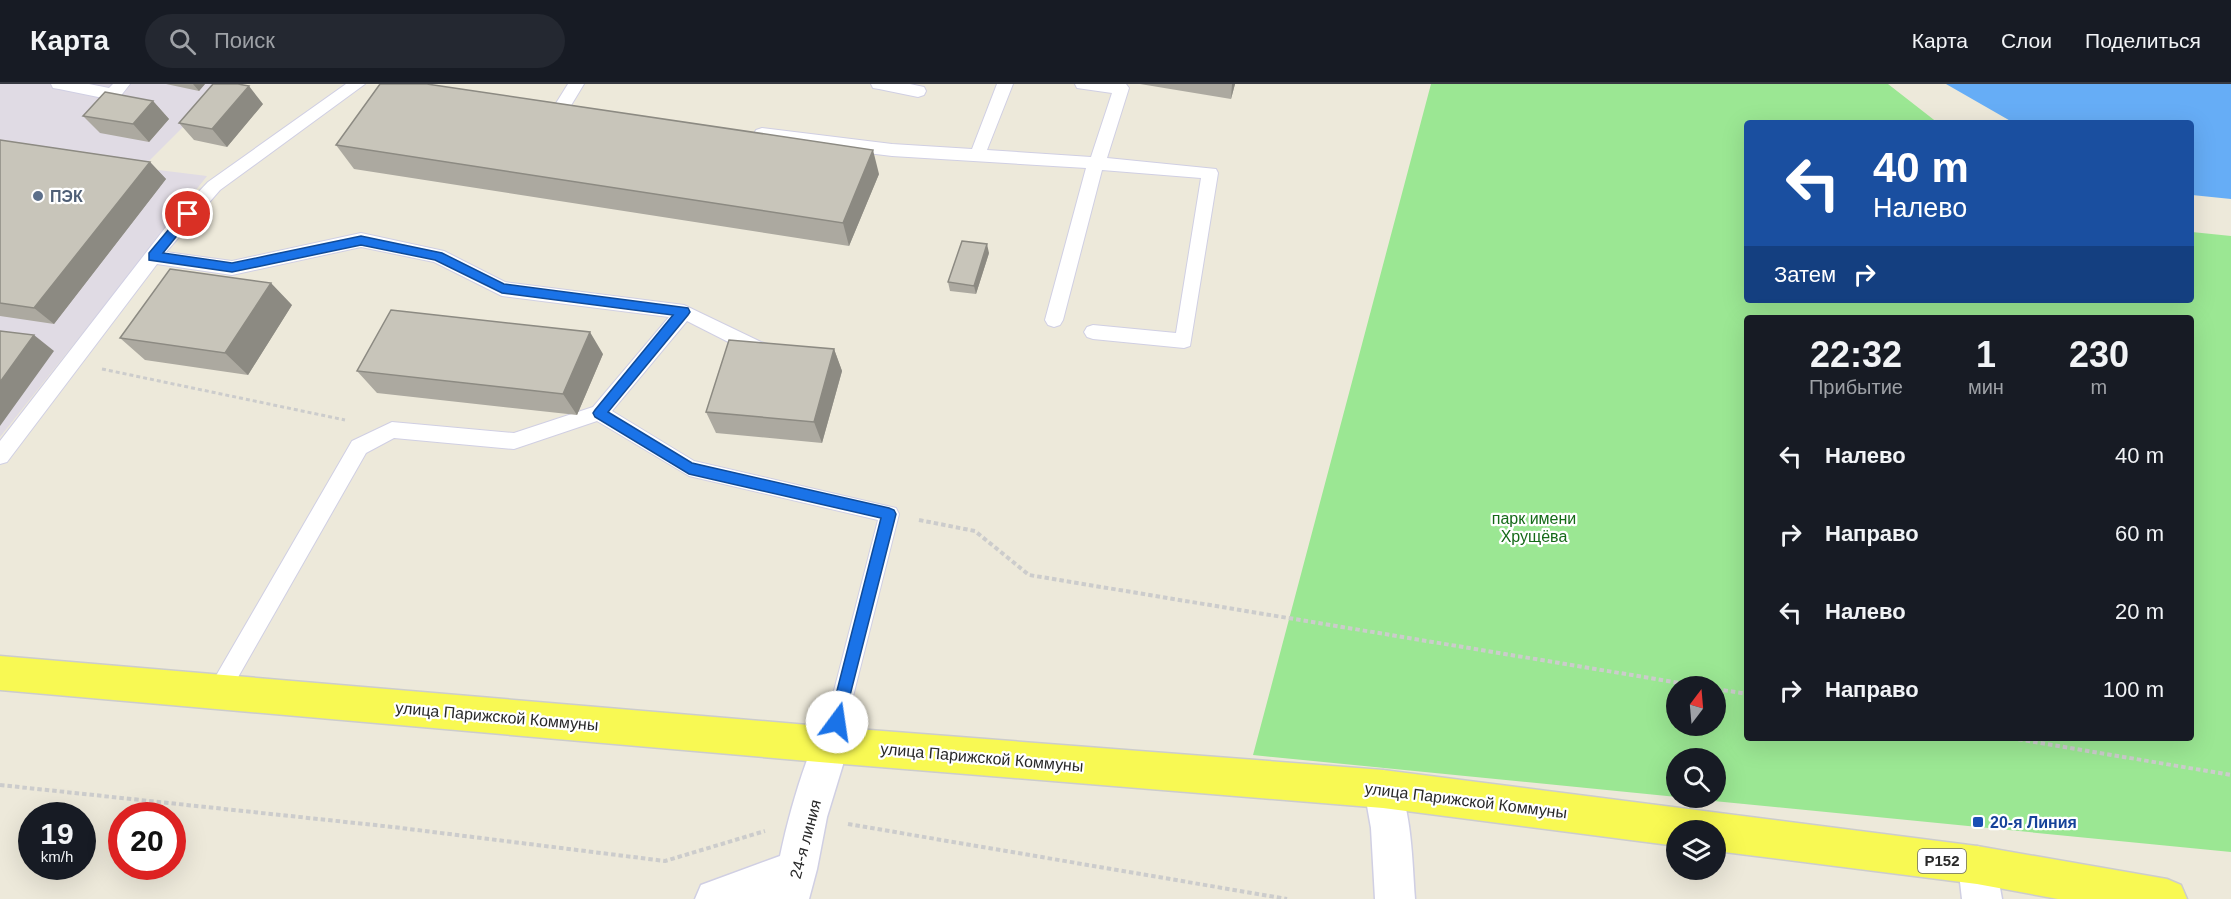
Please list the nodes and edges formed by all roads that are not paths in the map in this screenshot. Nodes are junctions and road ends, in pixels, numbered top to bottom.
1 (59, 84) edge
2 (122, 84) edge
3 (357, 84) edge
4 (576, 84) edge
5 (879, 84) edge
6 (1005, 84) edge
7 (1083, 84) edge
8 (918, 91) dead end
9 (561, 108) edge
10 (750, 132) edge
11 (976, 156) junction
12 (1096, 163) junction
13 (153, 256) junction
14 (684, 312) junction
15 (1054, 320) dead end
16 (1093, 332) dead end
17 (781, 350) edge
18 (599, 413) junction
19 (0, 456) edge
20 (0, 673) edge
21 (217, 693) junction
22 (831, 745) junction
23 (1383, 789) junction
24 (1666, 825) edge
25 (1726, 834) edge
26 (1979, 882) edge
27 (794, 884) edge
28 (715, 899) edge
29 (1395, 899) edge
30 (2167, 899) edge

1 - 2 lane
3 - 13 lane
4 - 9 lane
5 - 8 lane
6 - 11 lane
7 - 12 lane
10 - 11 lane
11 - 12 lane
12 - 15 lane
12 - 16 lane
13 - 14 lane
13 - 19 lane
14 - 17 lane
14 - 18 lane
18 - 21 lane
18 - 22 lane
20 - 21 main road, улица Парижской Коммуны
21 - 22 main road, улица Парижской Коммуны
22 - 23 main road, улица Парижской Коммуны
22 - 27 street, 24-я линия
23 - 24 main road, улица Парижской Коммуны
23 - 29 street
25 - 26 main road, Р152
26 - 30 main road, Р152
27 - 28 street

